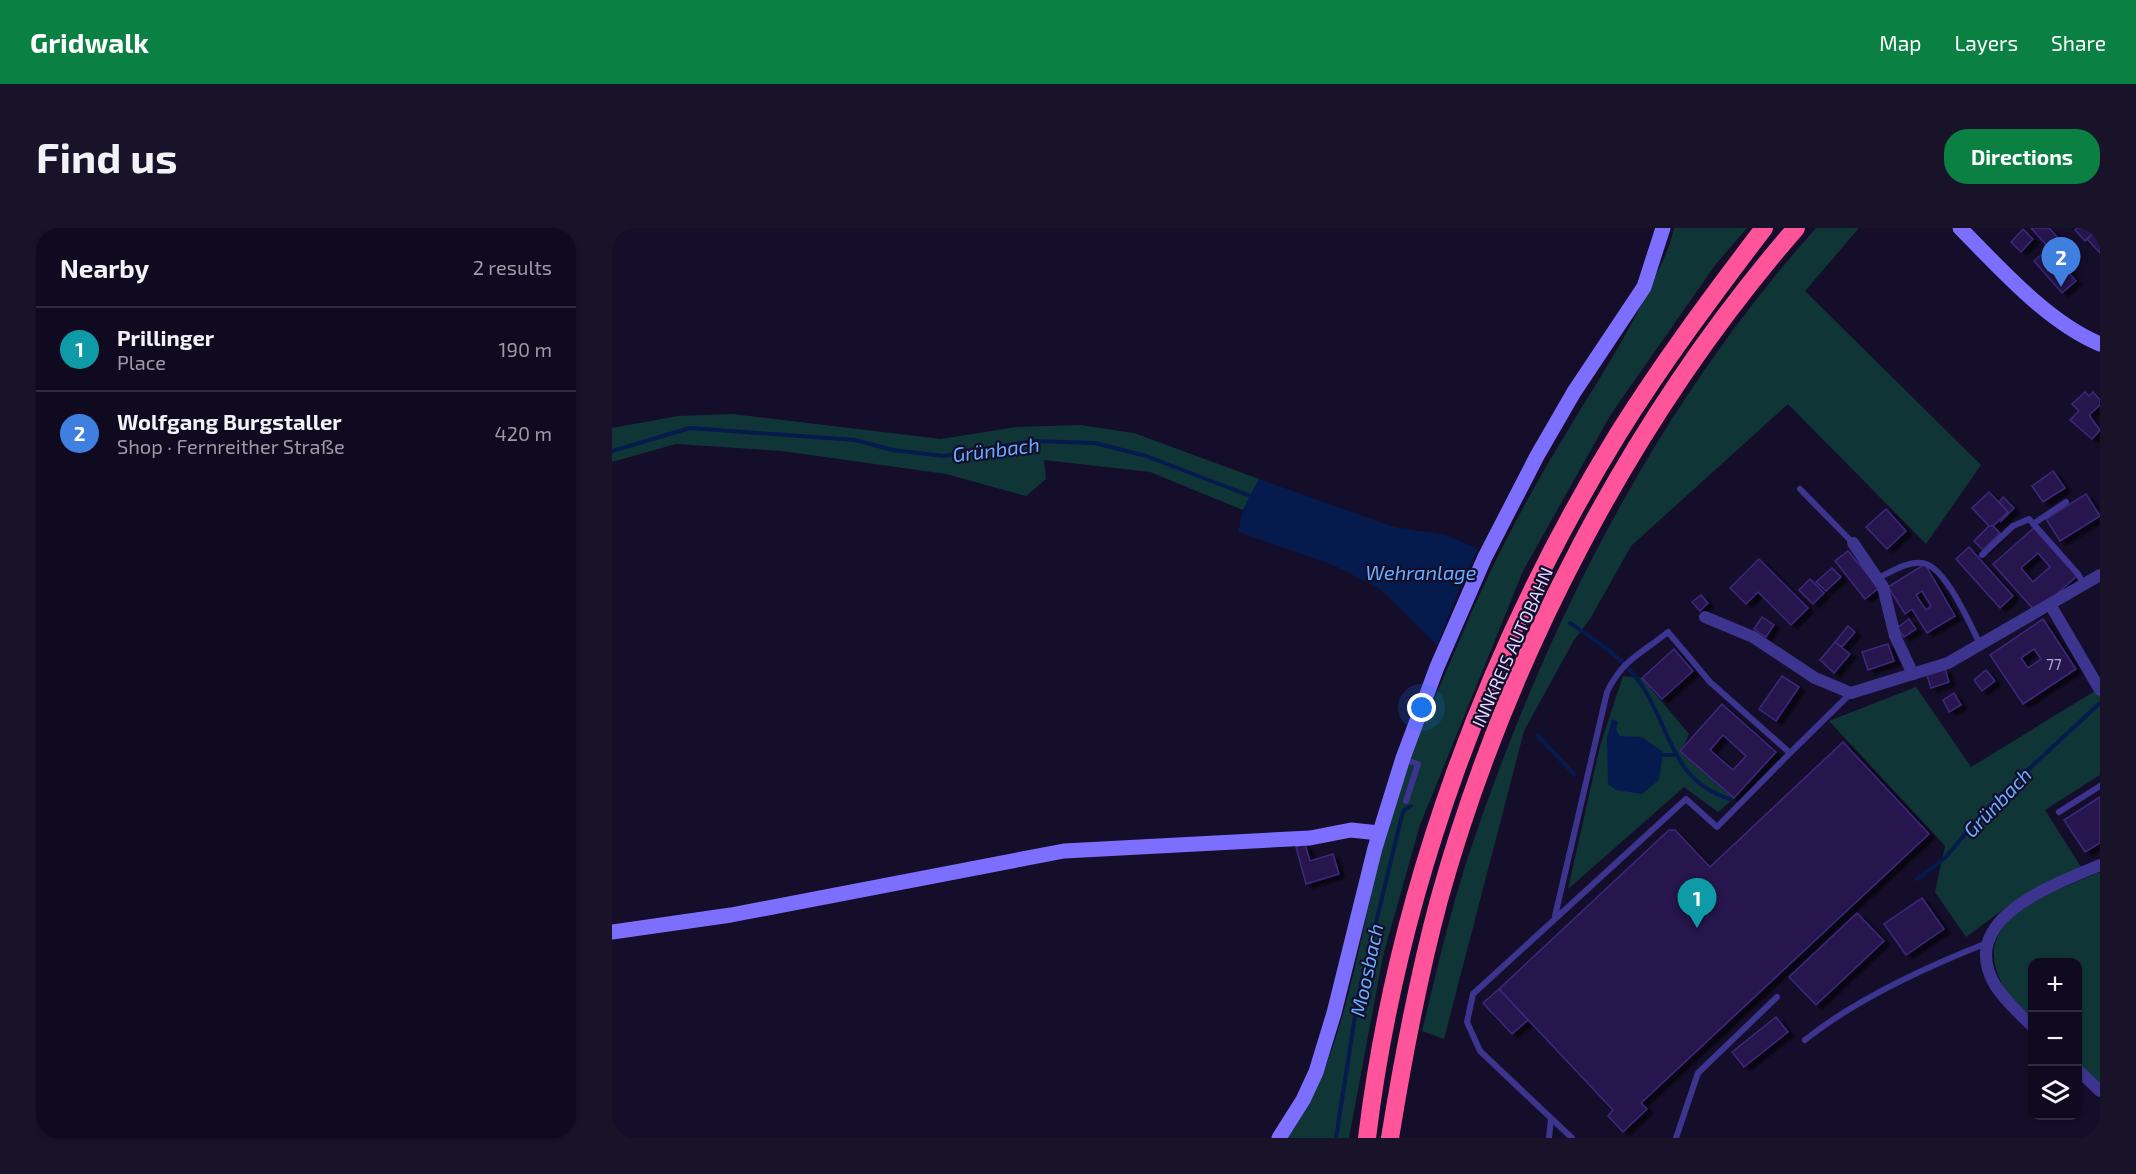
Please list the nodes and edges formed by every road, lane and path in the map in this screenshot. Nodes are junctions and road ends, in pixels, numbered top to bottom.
1 (1663, 228) edge
2 (1764, 228) edge
3 (1796, 228) edge
4 (1960, 228) edge
5 (2100, 344) edge
6 (1800, 489) dead end
7 (2066, 502) dead end
8 (2033, 524) junction
9 (1854, 543) joint
10 (1982, 555) dead end
11 (2100, 575) edge
12 (1878, 578) junction
13 (2085, 585) junction
14 (2052, 606) junction
15 (1705, 617) dead end
16 (1980, 645) junction
17 (1913, 674) junction
18 (2100, 690) edge
19 (1851, 693) junction
20 (1790, 753) junction
21 (1403, 759) junction
22 (2100, 786) edge
23 (1406, 801) dead end
24 (2059, 812) dead end
25 (1379, 833) junction
26 (2100, 865) edge
27 (1555, 917) junction
28 (612, 932) edge
29 (1987, 943) junction
30 (1777, 997) dead end
31 (2028, 1022) edge
32 (1805, 1040) dead end
33 (2082, 1074) edge
34 (2100, 1091) edge
35 (1551, 1119) junction
36 (1366, 1132) edge
37 (1279, 1138) edge
38 (1390, 1138) edge
39 (1549, 1138) edge
40 (1572, 1138) edge
41 (1676, 1138) edge

1 - 21 street
2 - 36 highway, INNKREIS AUTOBAHN
3 - 38 highway, INNKREIS AUTOBAHN
4 - 5 street
6 - 9 lane
7 - 8 lane
8 - 10 lane
8 - 13 lane
9 - 12 street
11 - 13 street
12 - 16 lane
12 - 17 street
13 - 14 street
14 - 16 street
14 - 18 street
15 - 19 street
16 - 17 street
17 - 19 street
19 - 20 lane
20 - 27 lane
20 - 27 lane
21 - 23 lane
21 - 25 street
22 - 24 lane
25 - 28 street
25 - 37 street
26 - 29 street
27 - 35 lane
29 - 31 street
29 - 32 lane
30 - 41 lane
33 - 34 street
35 - 39 lane
35 - 40 lane

